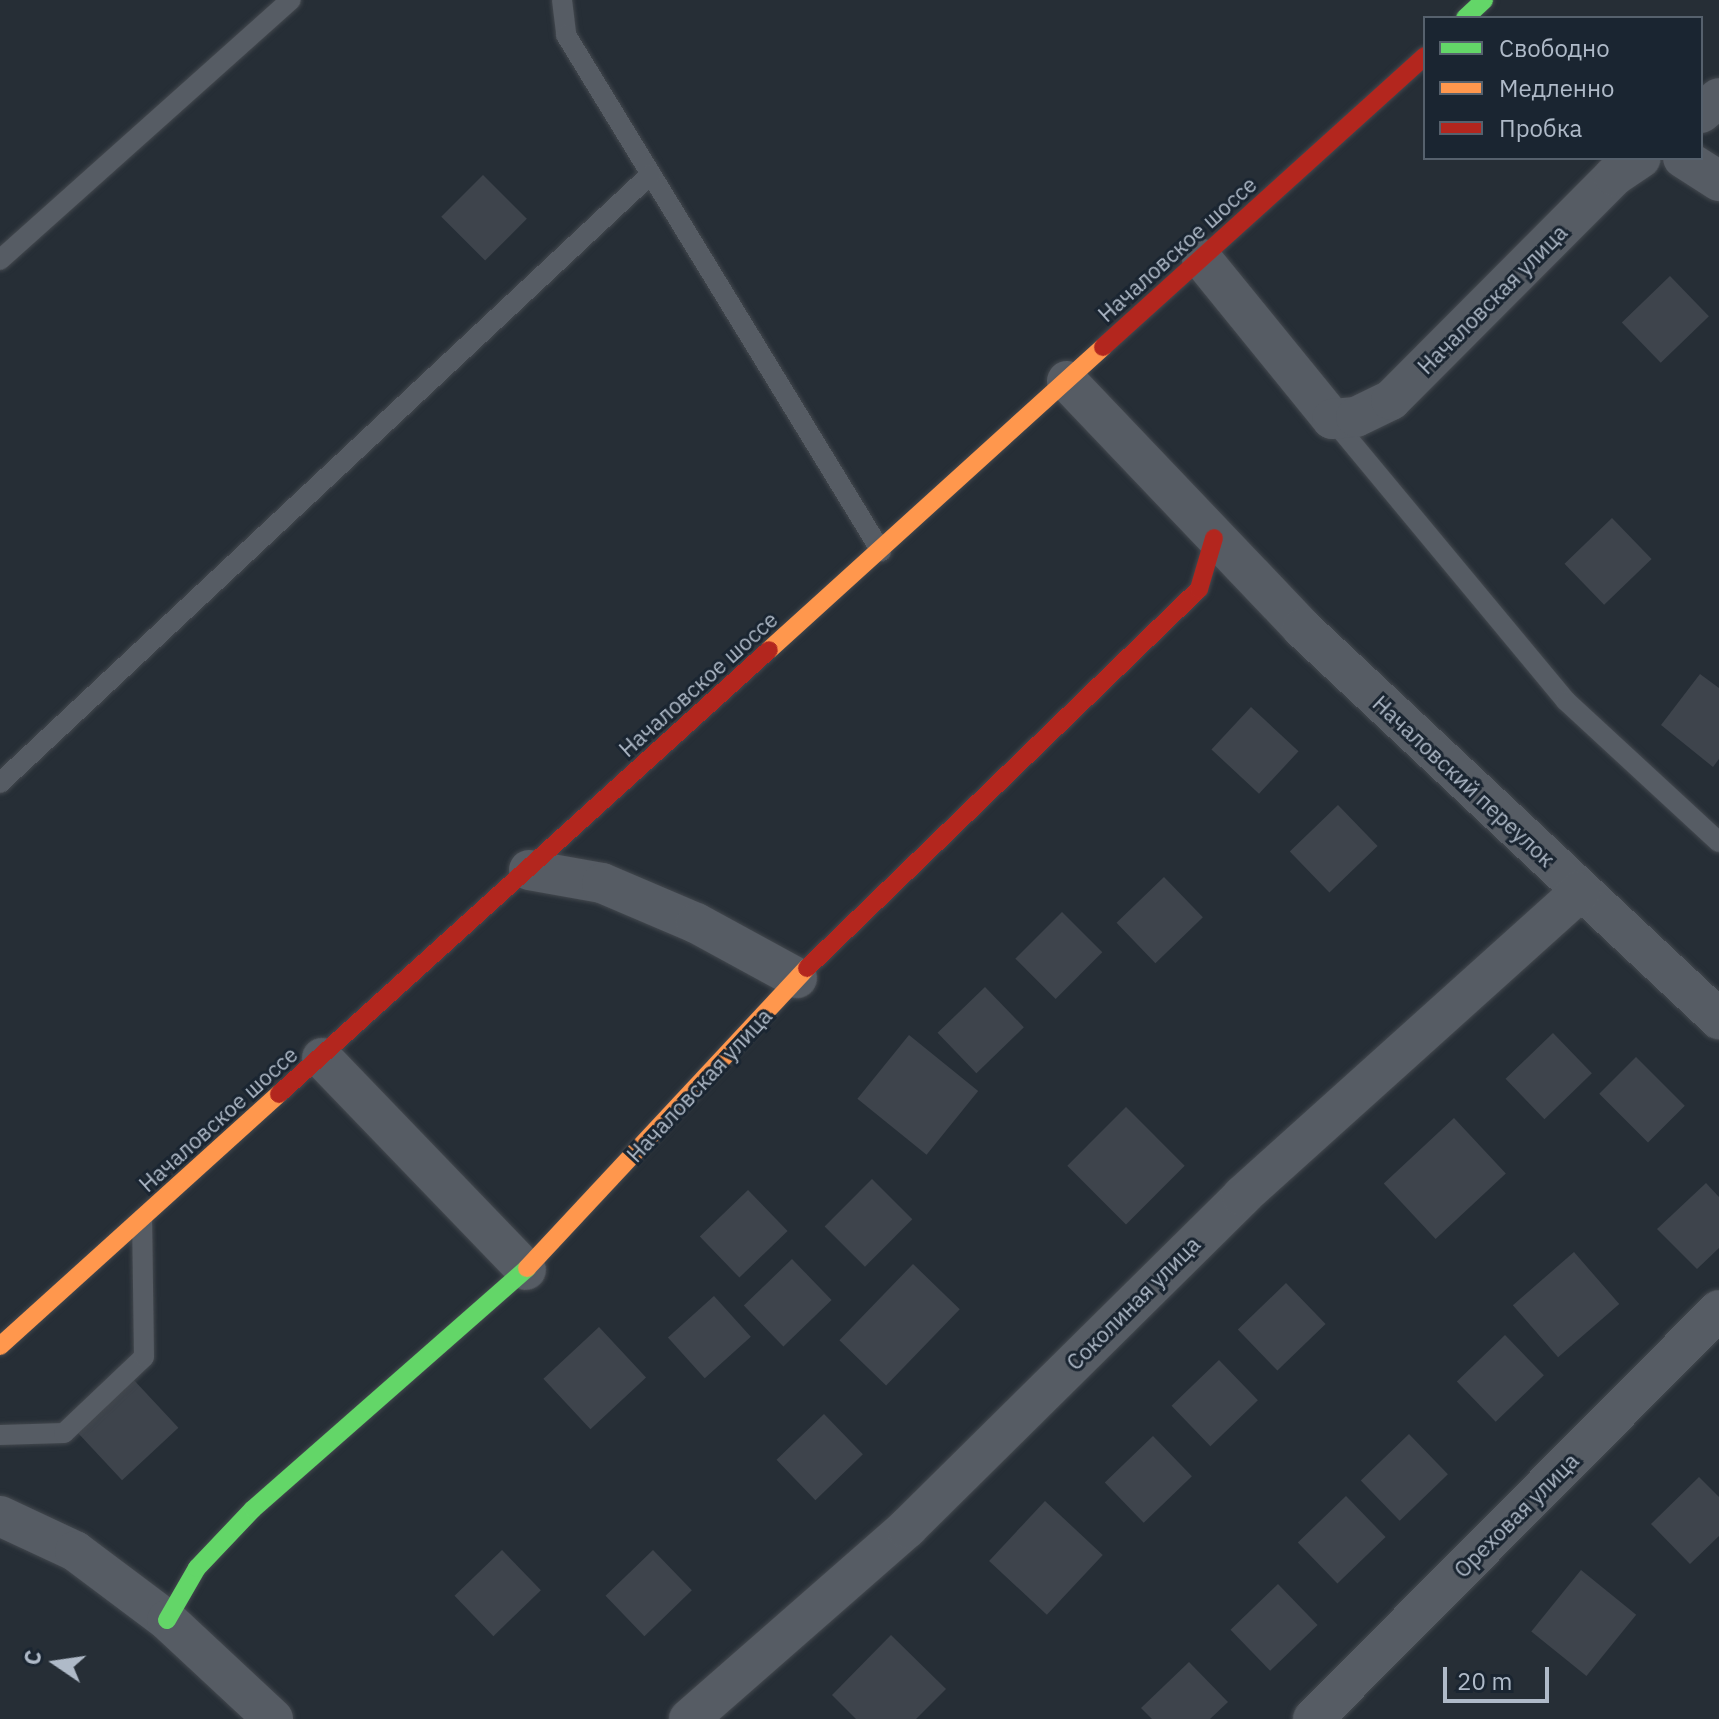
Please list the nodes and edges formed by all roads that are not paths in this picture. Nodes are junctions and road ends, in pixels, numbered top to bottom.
1 (291, 0) edge
2 (562, 0) edge
3 (1484, 0) edge
4 (1467, 16) edge
5 (1423, 58) edge
6 (1719, 98) edge
7 (1703, 111) edge
8 (1686, 160) edge
9 (1615, 164) edge
10 (651, 174) junction
11 (1719, 181) edge
12 (1202, 259) junction
13 (0, 260) edge
14 (1067, 381) junction
15 (1332, 419) junction
16 (1214, 538) junction
17 (881, 551) junction
18 (0, 783) edge
19 (1719, 842) edge
20 (529, 870) junction
21 (1581, 891) junction
22 (797, 978) junction
23 (1719, 1019) edge
24 (322, 1058) junction
25 (142, 1219) junction
26 (526, 1270) junction
27 (1719, 1310) edge
28 (0, 1346) edge
29 (0, 1435) edge
30 (0, 1516) edge
31 (167, 1620) junction
32 (273, 1719) edge
33 (689, 1719) edge
34 (1313, 1719) edge

1 - 13 lane
2 - 10 lane
3 - 4 main road
5 - 12 main road, Началовское шоссе
6 - 7 street
8 - 11 street
9 - 15 street, Началовская улица
10 - 17 lane
10 - 18 lane
12 - 14 main road, Началовское шоссе
12 - 15 street
14 - 16 street, Началовский переулок
14 - 17 main road, Началовское шоссе
15 - 19 lane
16 - 21 street, Началовский переулок
16 - 22 main road, Началовская улица
17 - 20 main road, Началовское шоссе
20 - 22 street
20 - 24 main road, Началовское шоссе
21 - 23 street, Началовский переулок
21 - 33 street, Соколиная улица
22 - 26 main road, Началовская улица
24 - 25 main road, Началовское шоссе
24 - 26 street
25 - 28 main road, Началовское шоссе
25 - 29 lane
26 - 31 main road, Началовская улица
27 - 34 street, Ореховая улица
30 - 31 street
31 - 32 street

